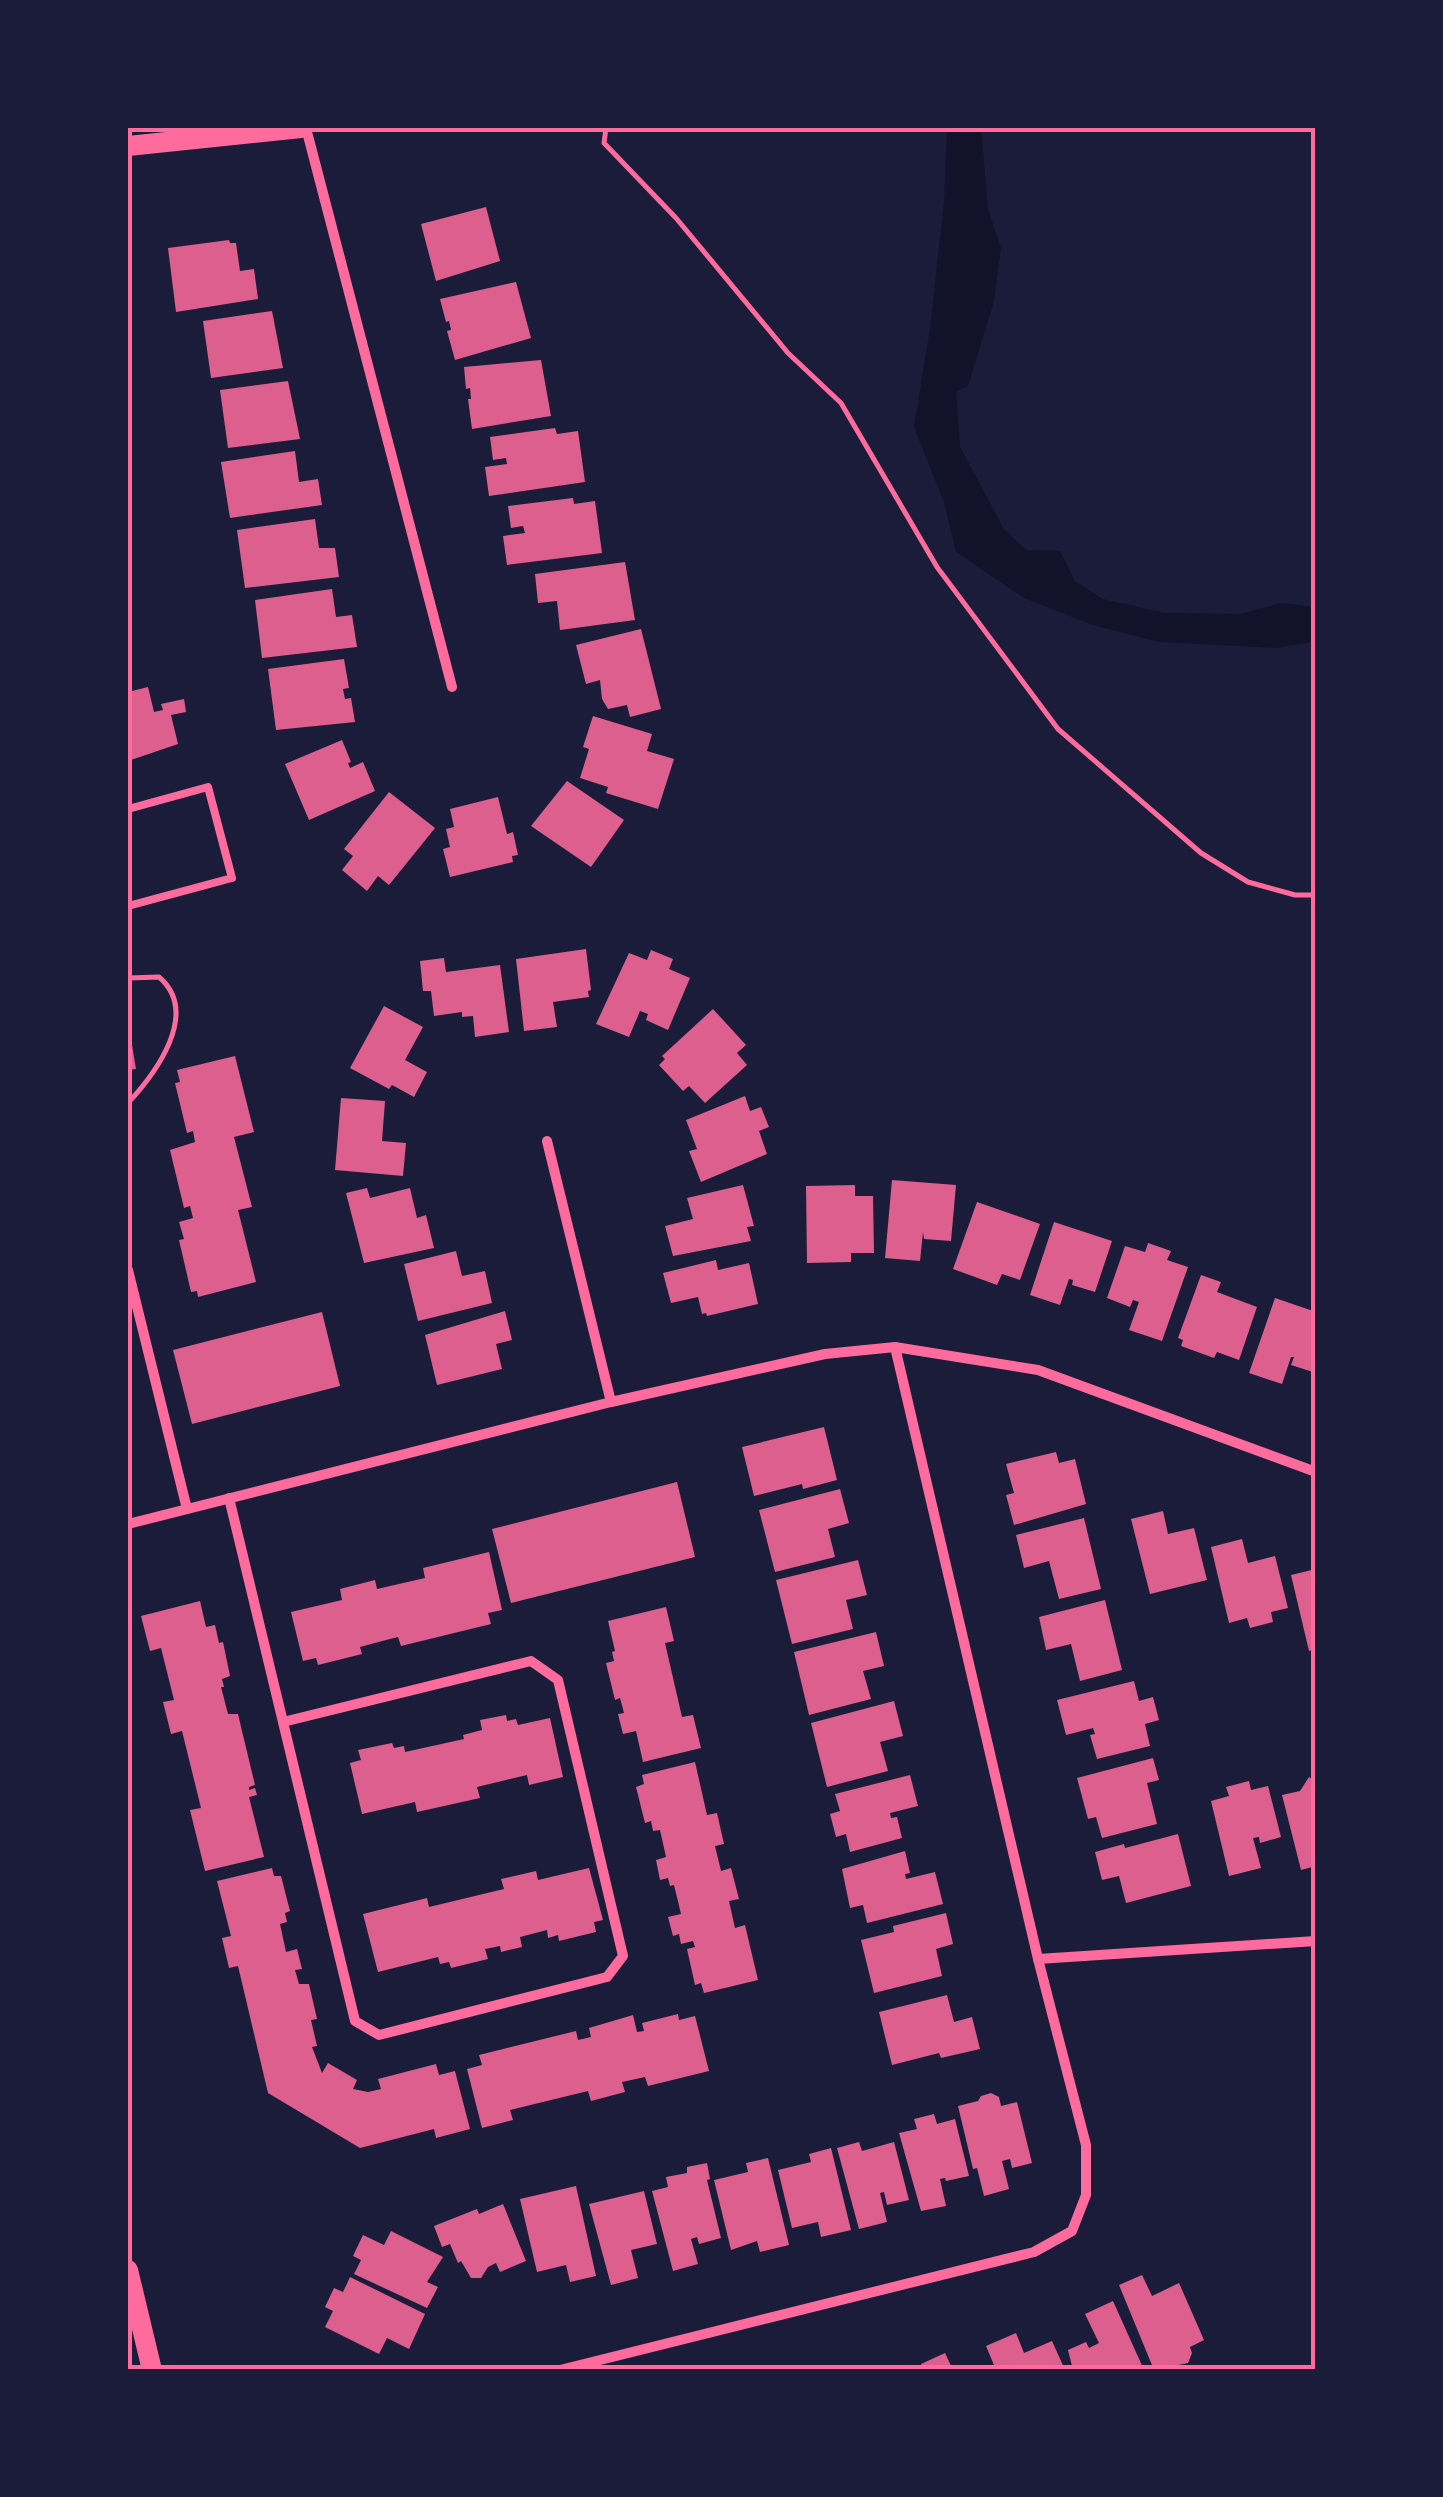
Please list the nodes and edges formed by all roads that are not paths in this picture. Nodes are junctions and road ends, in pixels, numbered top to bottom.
1 (303, 128) edge
2 (128, 146) edge
3 (452, 686) dead end
4 (128, 809) edge
5 (128, 906) edge
6 (547, 1141) dead end
7 (128, 1270) edge
8 (895, 1346) junction
9 (611, 1402) junction
10 (1316, 1472) edge
11 (229, 1498) junction
12 (187, 1509) junction
13 (128, 1524) edge
14 (282, 1722) junction
15 (1316, 1941) edge
16 (1038, 1959) junction
17 (128, 2270) edge
18 (152, 2370) edge
19 (560, 2370) edge

1 - 2 main road
1 - 3 street
4 - 5 lane
6 - 9 street
7 - 12 street
8 - 9 street
8 - 10 street
8 - 16 street
9 - 11 street
11 - 12 street
11 - 14 street
12 - 13 street
14 - 14 street
15 - 16 street
16 - 19 street
17 - 18 main road

